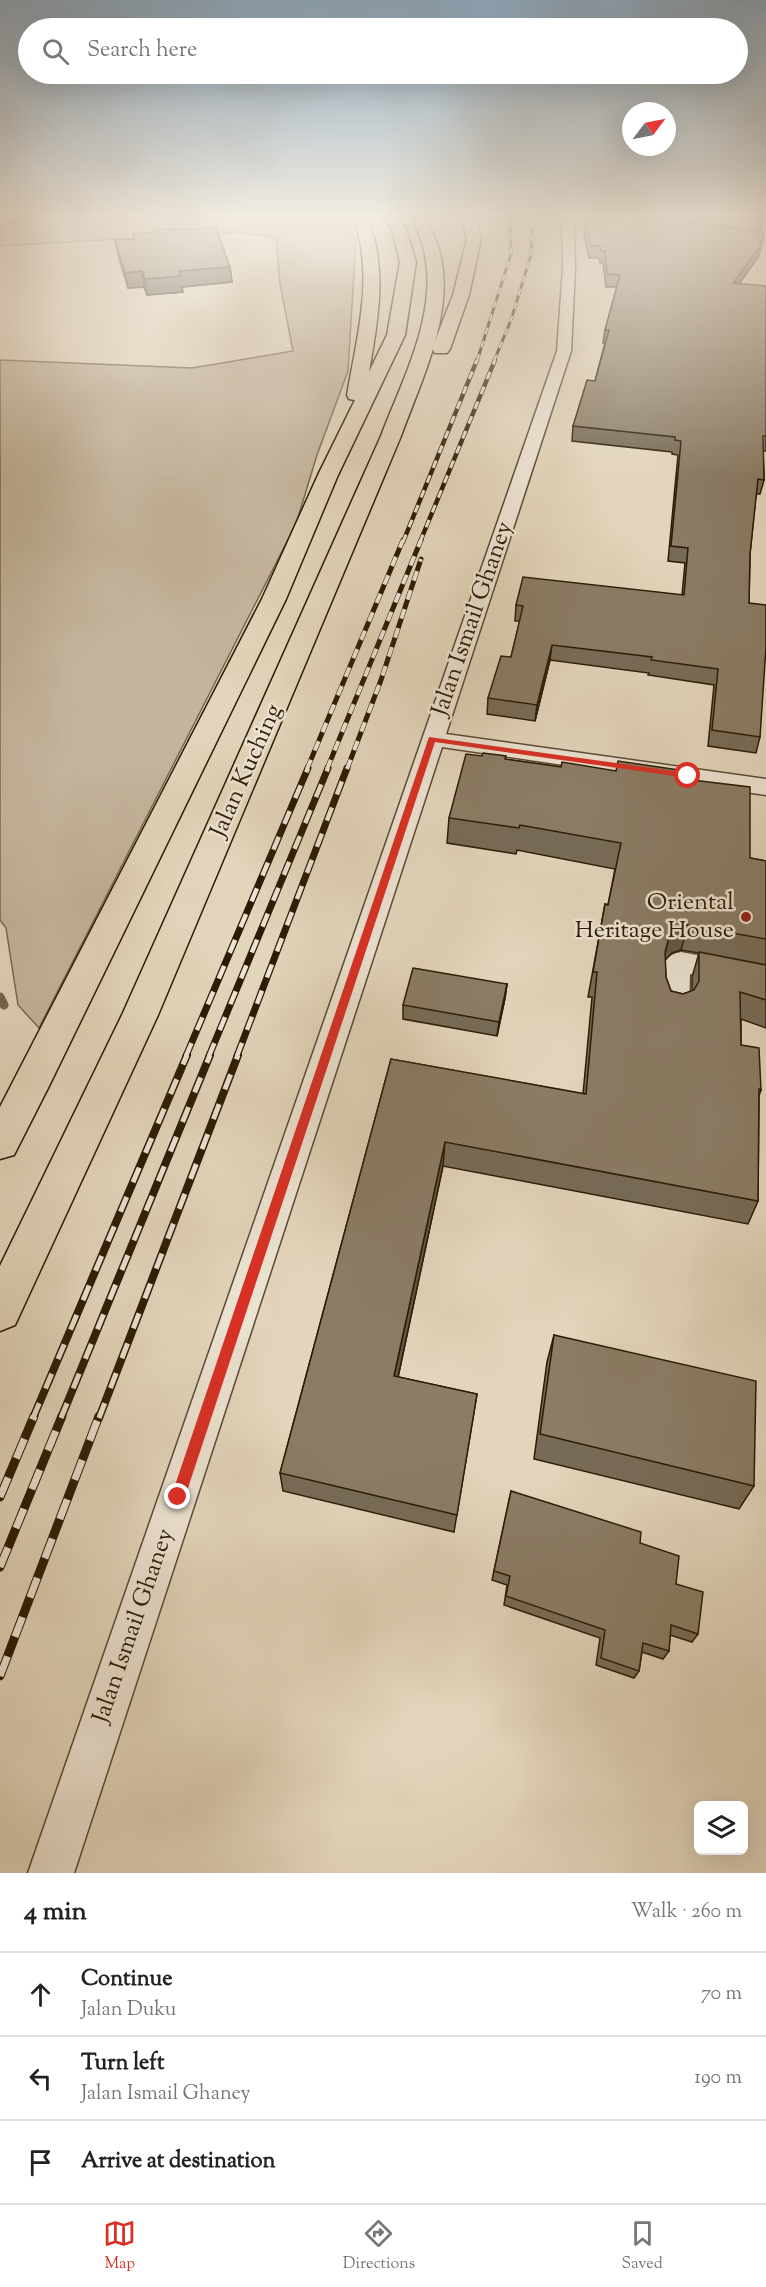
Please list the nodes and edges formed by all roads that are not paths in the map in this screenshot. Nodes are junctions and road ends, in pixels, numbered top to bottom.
1 (368, 304) edge
2 (402, 304) edge
3 (433, 304) edge
4 (458, 304) edge
5 (567, 304) edge
6 (351, 427) junction
7 (391, 436) junction
8 (432, 739) junction
9 (766, 787) edge
10 (766, 980) edge
11 (675, 1006) edge
12 (0, 1143) edge
13 (0, 1311) edge
14 (51, 1873) edge

1 - 6 highway
2 - 6 highway, Jalan Kuching
3 - 7 highway, Jalan Kuching
4 - 7 highway
5 - 8 street, Jalan Ismail Ghaney
6 - 12 highway, Jalan Kuching
7 - 13 highway, Jalan Kuching
8 - 9 street
8 - 14 street, Jalan Ismail Ghaney
10 - 11 street

